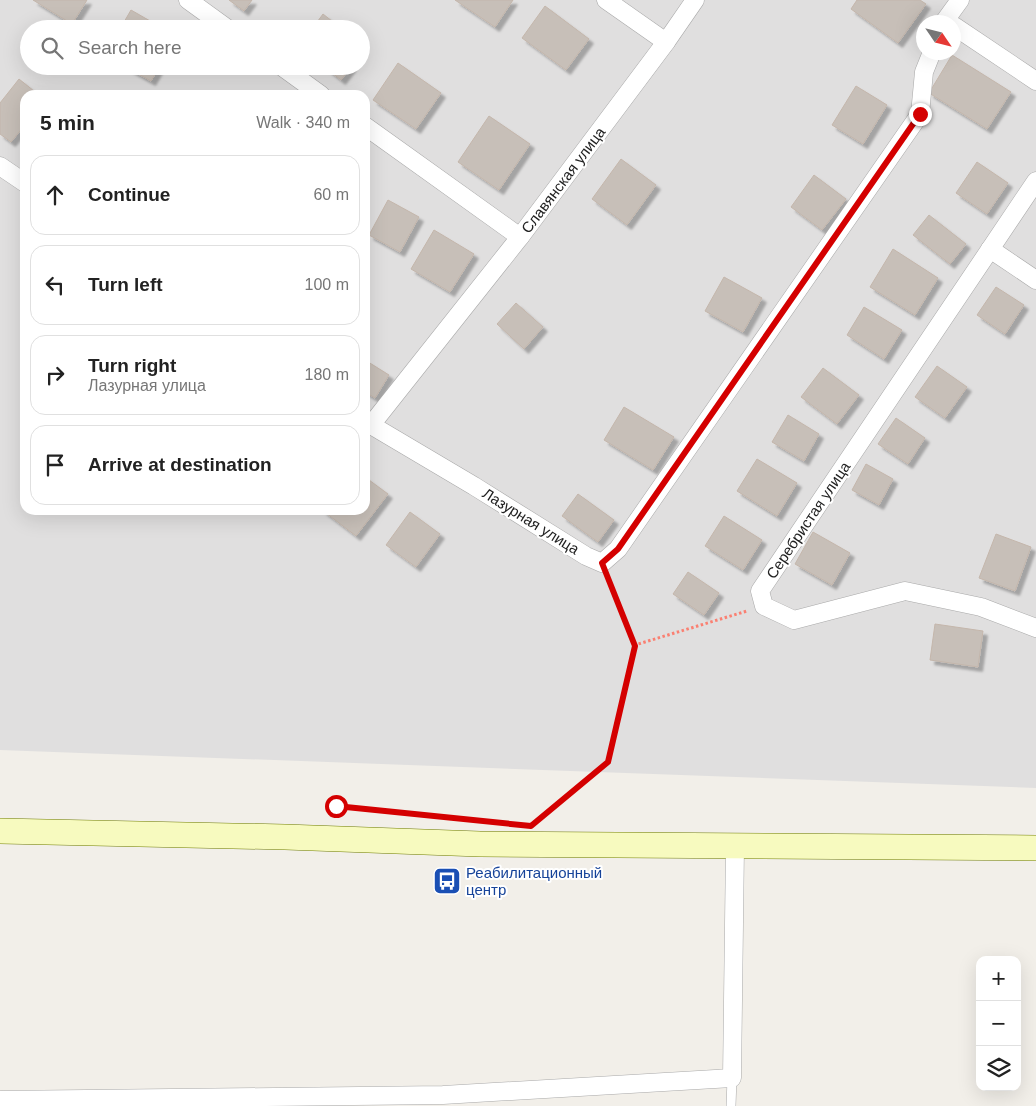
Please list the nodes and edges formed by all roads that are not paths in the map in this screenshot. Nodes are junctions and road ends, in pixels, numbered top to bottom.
1 (188, 0) edge
2 (606, 0) edge
3 (694, 0) edge
4 (960, 0) edge
5 (952, 15) edge
6 (216, 20) edge
7 (961, 32) edge
8 (666, 42) junction
9 (929, 60) edge
10 (293, 75) edge
11 (1036, 81) edge
12 (314, 90) edge
13 (370, 130) edge
14 (0, 166) edge
15 (20, 180) edge
16 (1036, 181) edge
17 (520, 237) junction
18 (990, 250) junction
19 (1036, 280) edge
20 (370, 421) edge
21 (370, 424) edge
22 (1036, 628) edge
23 (0, 831) edge
24 (736, 847) junction
25 (1036, 848) edge
26 (732, 1078) junction
27 (63, 1099) junction
28 (0, 1100) edge
29 (442, 1100) edge
30 (45, 1106) edge
31 (731, 1106) edge

1 - 6 street
2 - 8 street
3 - 8 street, Славянская улица
4 - 5 street
7 - 11 street
8 - 17 street, Славянская улица
9 - 21 street, Лазурная улица
10 - 12 street
13 - 17 street, Славянская улица
14 - 15 street
16 - 18 street, Серебристая улица
17 - 20 street, Лазурная улица
18 - 19 street
18 - 22 street, Серебристая улица
23 - 24 street
24 - 25 street
24 - 26 street
26 - 29 street
26 - 31 lane
27 - 28 street
27 - 29 street
27 - 30 street

